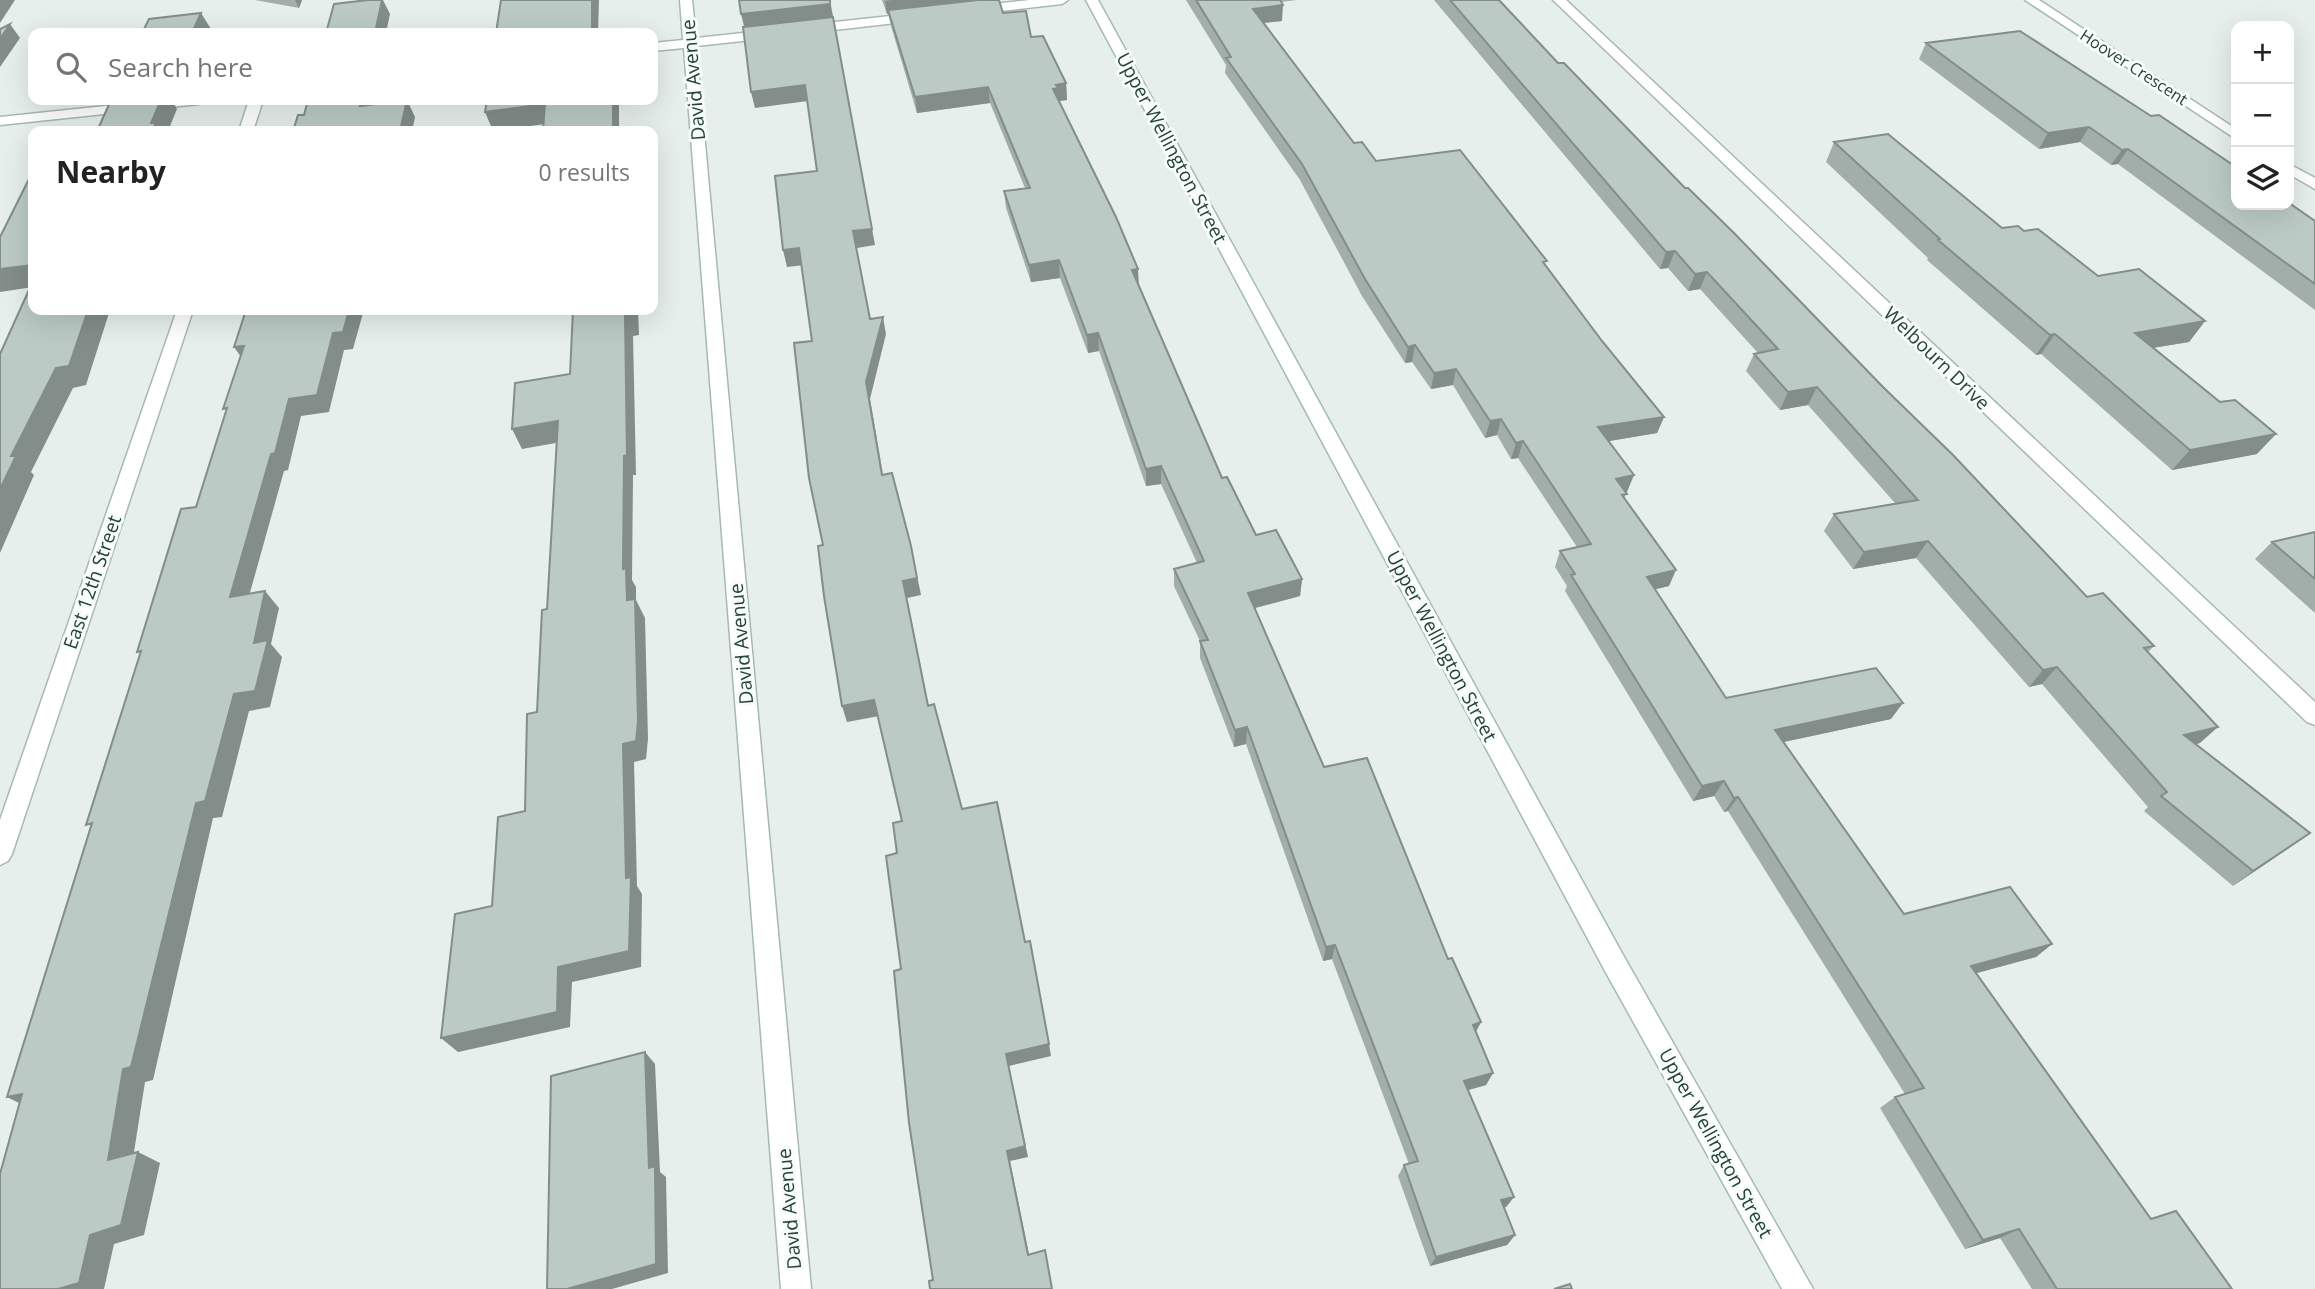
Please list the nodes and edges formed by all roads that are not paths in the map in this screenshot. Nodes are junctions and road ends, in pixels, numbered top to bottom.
1 (686, 0) edge
2 (1062, 0) edge
3 (1092, 0) edge
4 (1559, 0) edge
5 (2031, 0) edge
6 (966, 11) edge
7 (938, 14) edge
8 (690, 43) junction
9 (658, 46) edge
10 (152, 105) edge
11 (254, 105) edge
12 (0, 121) edge
13 (248, 126) edge
14 (2231, 132) edge
15 (2294, 172) edge
16 (2315, 185) edge
17 (183, 315) edge
18 (2315, 716) edge
19 (0, 854) edge
20 (796, 1289) edge
21 (1798, 1289) edge

1 - 8 street, David Avenue
2 - 6 street
3 - 21 street, Upper Wellington Street
4 - 18 street, Welbourn Drive
5 - 14 street, Hoover Crescent
7 - 8 street
8 - 9 street
8 - 20 street, David Avenue
10 - 12 street
11 - 13 street
15 - 16 street
17 - 19 street, East 12th Street

